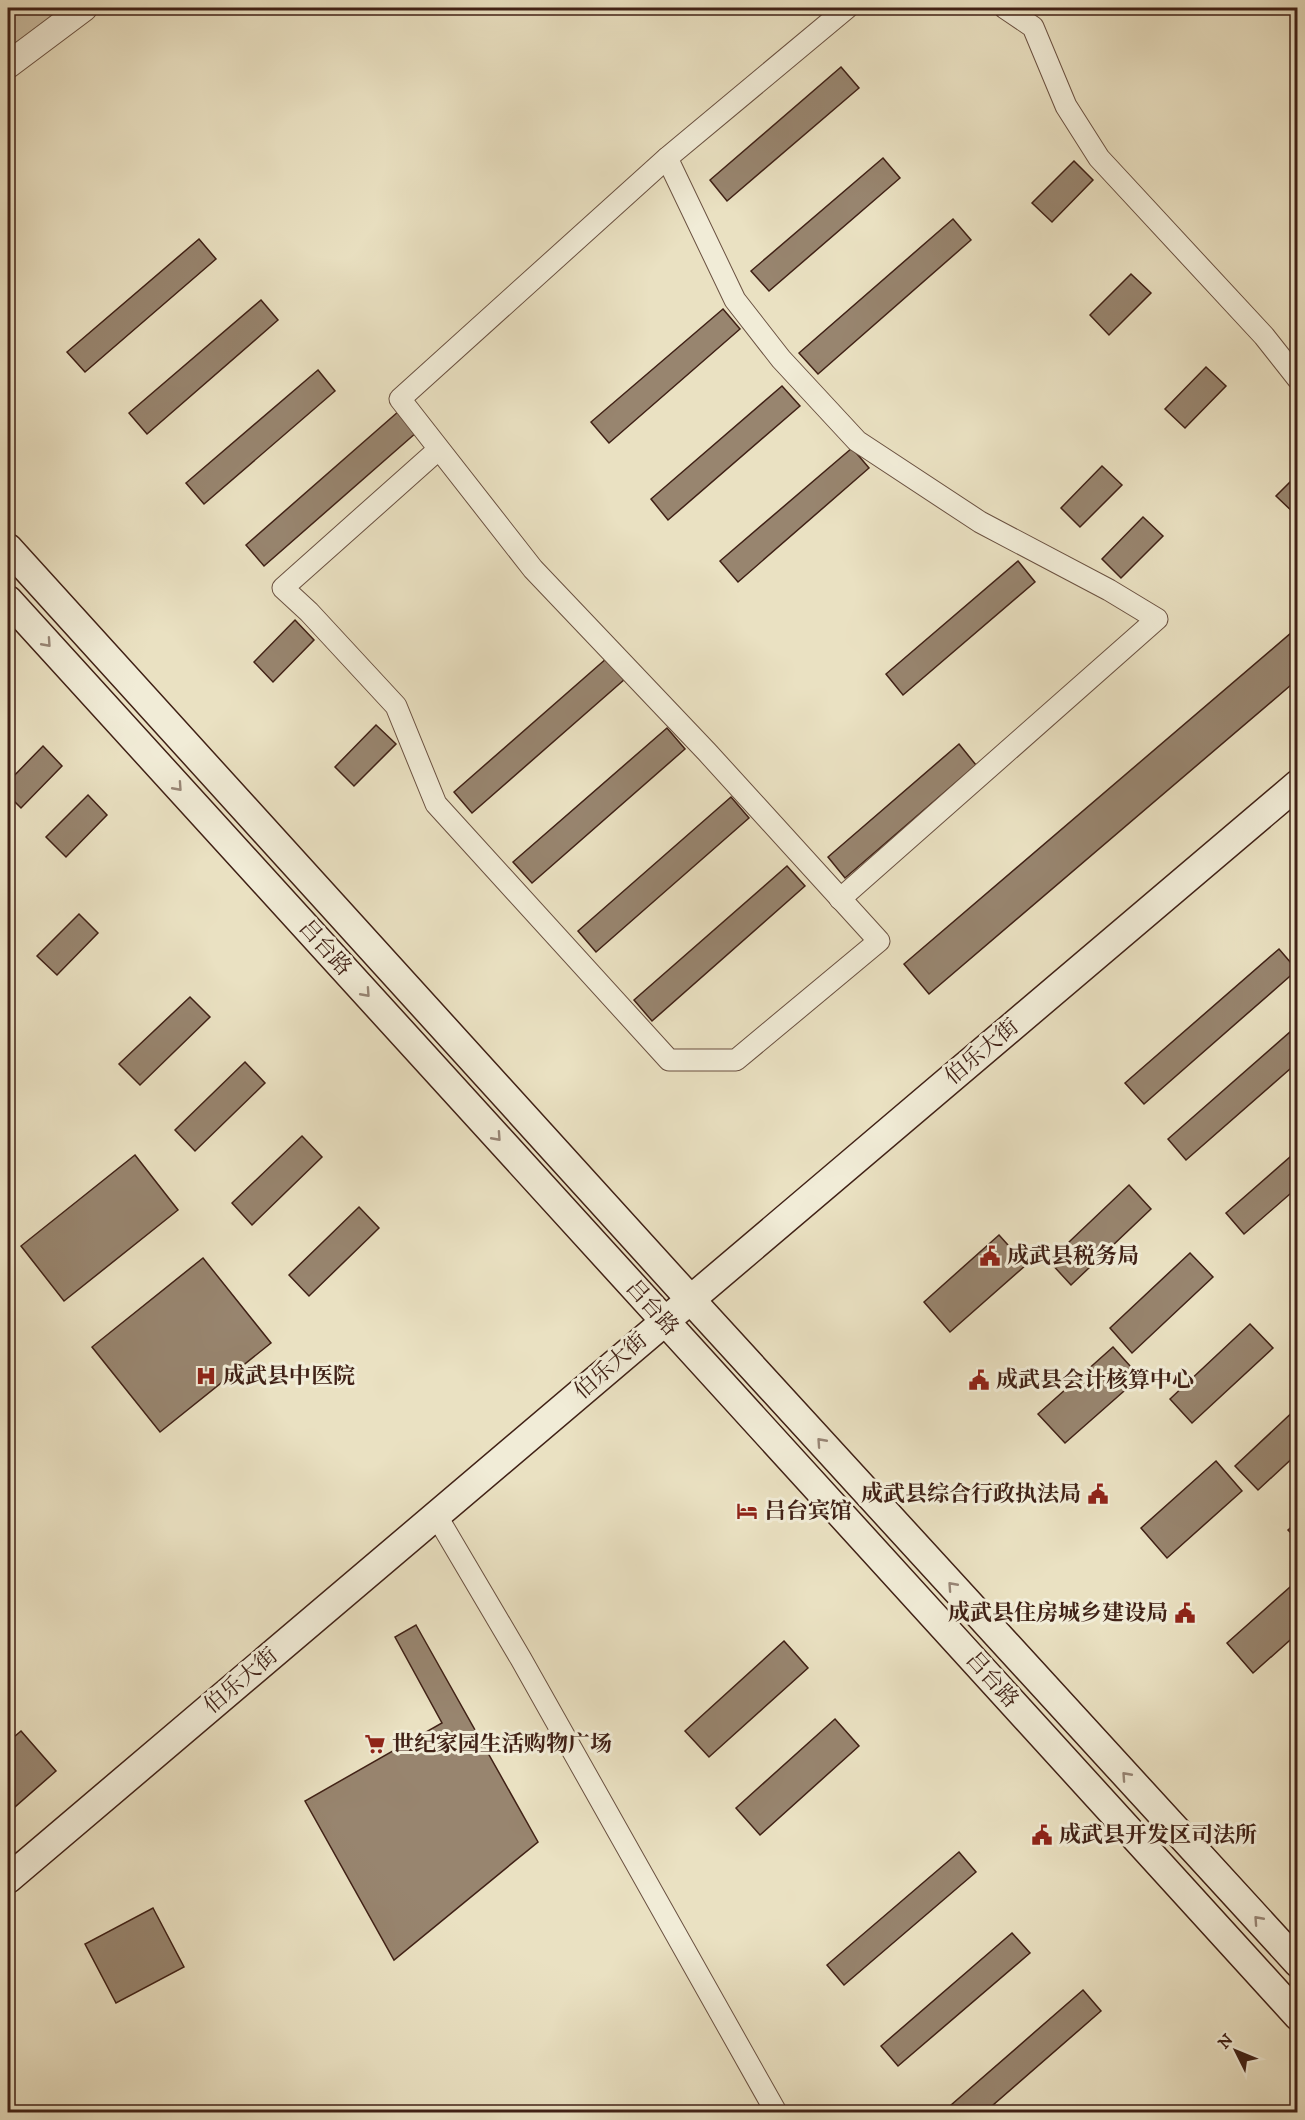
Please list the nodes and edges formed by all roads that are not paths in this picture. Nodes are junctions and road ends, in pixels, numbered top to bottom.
1 (84, 8) edge
2 (847, 8) edge
3 (1005, 8) edge
4 (8, 65) edge
5 (667, 159) junction
6 (1298, 379) edge
7 (440, 449) junction
8 (8, 548) edge
9 (8, 600) edge
10 (1298, 784) edge
11 (840, 898) junction
12 (690, 1299) junction
13 (664, 1320) junction
14 (435, 1515) junction
15 (8, 1879) edge
16 (1298, 1963) edge
17 (1298, 2016) edge
18 (776, 2112) edge

1 - 4 street
2 - 5 street
3 - 6 street
5 - 7 street
5 - 11 street
7 - 11 street
7 - 11 street
8 - 12 main road, 吕台路
9 -> 13 main road, 吕台路
10 - 12 main road, 伯乐大街
12 - 13 main road, 伯乐大街
16 -> 12 main road, 吕台路
13 - 14 main road, 伯乐大街
13 - 17 main road, 吕台路
14 - 15 main road, 伯乐大街
14 - 18 street

